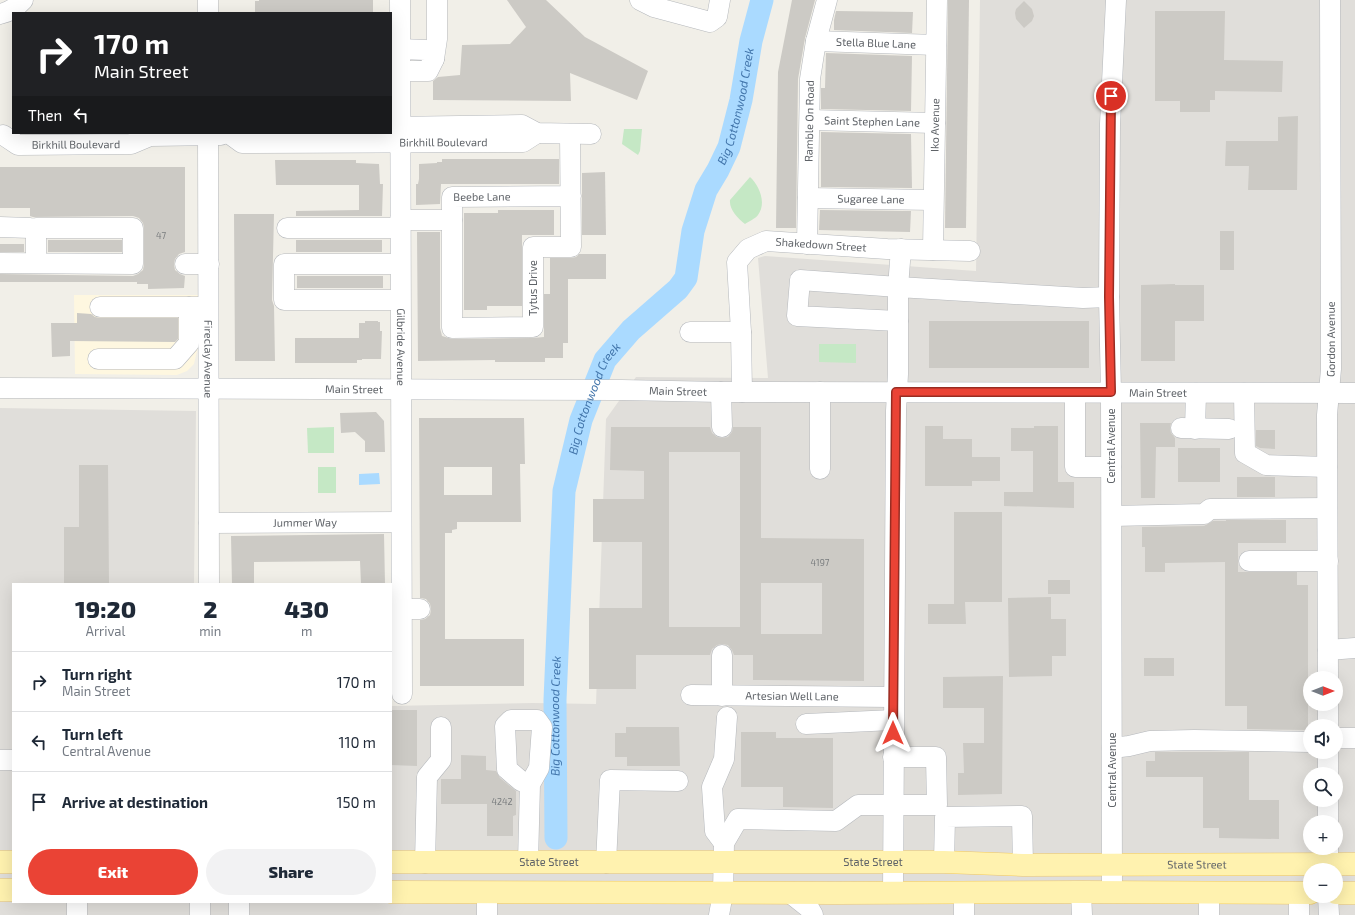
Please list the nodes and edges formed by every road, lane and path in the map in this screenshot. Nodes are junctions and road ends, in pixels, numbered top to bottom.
1 (23, 0) edge
2 (437, 0) edge
3 (640, 0) edge
4 (720, 0) edge
5 (827, 0) edge
6 (937, 0) edge
7 (1116, 0) edge
8 (1330, 0) edge
9 (397, 13) edge
10 (0, 14) edge
11 (816, 41) junction
12 (936, 45) junction
13 (400, 48) junction
14 (434, 59) junction
15 (400, 71) junction
16 (810, 120) junction
17 (935, 123) junction
18 (397, 132) edge
19 (5, 134) edge
20 (208, 134) edge
21 (232, 134) edge
22 (369, 134) edge
23 (570, 134) junction
24 (591, 134) dead end
25 (146, 135) edge
26 (571, 196) junction
27 (808, 198) junction
28 (933, 200) junction
29 (452, 220) junction
30 (400, 224) junction
31 (0, 227) edge
32 (30, 228) dead end
33 (287, 228) dead end
34 (807, 244) junction
35 (901, 249) junction
36 (933, 250) junction
37 (970, 251) dead end
38 (0, 264) edge
39 (36, 264) junction
40 (185, 264) dead end
41 (209, 264) junction
42 (400, 264) junction
43 (898, 287) junction
44 (1109, 297) junction
45 (400, 300) junction
46 (209, 306) junction
47 (100, 307) dead end
48 (189, 307) junction
49 (898, 321) junction
50 (452, 328) joint
51 (690, 332) dead end
52 (741, 332) junction
53 (98, 359) dead end
54 (122, 359) junction
55 (157, 359) junction
56 (0, 388) edge
57 (122, 389) junction
58 (157, 389) junction
59 (209, 389) junction
60 (401, 390) junction
61 (721, 392) junction
62 (742, 392) junction
63 (820, 392) junction
64 (896, 392) junction
65 (1111, 392) junction
66 (1075, 393) junction
67 (1196, 393) junction
68 (1244, 393) junction
69 (1329, 393) junction
70 (1355, 393) edge
71 (722, 427) dead end
72 (1229, 429) dead end
73 (1111, 467) junction
74 (1327, 467) junction
75 (820, 469) dead end
76 (1327, 508) junction
77 (1112, 516) junction
78 (401, 522) junction
79 (209, 523) junction
80 (1249, 560) dead end
81 (1328, 561) junction
82 (210, 583) edge
83 (1355, 648) edge
84 (1328, 650) junction
85 (722, 655) dead end
86 (1328, 671) edge
87 (402, 694) dead end
88 (691, 695) dead end
89 (722, 696) junction
90 (893, 697) junction
91 (727, 717) dead end
92 (893, 720) junction
93 (806, 724) dead end
94 (441, 727) dead end
95 (1343, 738) edge
96 (1355, 738) edge
97 (1303, 742) edge
98 (1112, 748) junction
99 (893, 758) junction
100 (0, 760) edge
101 (12, 760) edge
102 (678, 781) dead end
103 (530, 784) dead end
104 (893, 806) junction
105 (941, 811) junction
106 (724, 853) junction
107 (1328, 861) edge
108 (0, 862) edge
109 (12, 862) edge
110 (392, 862) edge
111 (528, 862) junction
112 (893, 862) junction
113 (944, 862) junction
114 (425, 863) junction
115 (606, 863) junction
116 (1112, 864) junction
117 (1355, 864) edge
118 (1023, 865) junction
119 (0, 890) edge
120 (12, 890) edge
121 (392, 892) edge
122 (487, 892) junction
123 (964, 892) junction
124 (1080, 892) junction
125 (1112, 892) junction
126 (723, 893) junction
127 (790, 893) junction
128 (835, 893) junction
129 (893, 893) junction
130 (1209, 893) junction
131 (1303, 893) edge
132 (1343, 894) edge
133 (1355, 894) edge
134 (1303, 897) edge
135 (77, 903) edge
136 (200, 903) edge
137 (239, 903) edge
138 (1328, 903) edge
139 (77, 915) edge
140 (200, 915) edge
141 (239, 915) edge
142 (487, 915) edge
143 (719, 915) edge
144 (813, 915) edge
145 (824, 915) edge
146 (964, 915) edge
147 (1082, 915) edge
148 (1209, 915) edge
149 (1299, 915) edge
150 (1328, 915) edge

1 - 10 street
2 - 14 street
3 - 4 street
5 - 11 street, Ramble On Road
6 - 12 street, Iko Avenue
7 - 44 street, Central Avenue
8 - 69 street, Gordon Avenue
9 - 13 street, Gilbride Avenue
11 - 12 street, Stella Blue Lane
11 - 16 street, Ramble On Road
12 - 17 street, Iko Avenue
13 - 14 street
13 - 15 street, Gilbride Avenue
14 - 15 street
15 - 18 street, Gilbride Avenue
16 - 17 street, Saint Stephen Lane
16 - 27 street, Ramble On Road
17 - 28 street, Iko Avenue
18 - 23 street, Birkhill Boulevard
18 - 30 street, Gilbride Avenue
19 - 25 street, Birkhill Boulevard
20 - 21 street, Birkhill Boulevard
20 - 25 street, Birkhill Boulevard
20 - 41 street, Fireclay Avenue
21 - 22 street, Birkhill Boulevard
23 - 24 street, Birkhill Boulevard
23 - 26 street, Tytus Drive
26 - 29 street, Beebe Lane
26 - 50 street, Tytus Drive
27 - 28 street, Sugaree Lane
27 - 34 street, Ramble On Road
28 - 36 street, Iko Avenue
29 - 30 street
29 - 50 street, Beebe Lane
30 - 33 street
30 - 42 street, Gilbride Avenue
31 - 32 street
34 - 35 street, Shakedown Street
34 - 52 street, Shakedown Street
35 - 36 street, Shakedown Street
35 - 43 street
36 - 37 street, Shakedown Street
38 - 39 street
39 - 39 street
40 - 41 street
41 - 46 street, Fireclay Avenue
42 - 45 street, Gilbride Avenue
42 - 45 street
43 - 44 street
43 - 49 street
43 - 49 street
44 - 65 street, Central Avenue
45 - 60 street, Gilbride Avenue
46 - 48 street
46 - 59 street, Fireclay Avenue
47 - 48 street
48 - 55 street
49 - 64 street
51 - 52 street
52 - 62 street, Shakedown Street
53 - 54 street
54 - 55 street
54 - 57 street
55 - 58 street
56 - 57 street, Main Street
57 - 58 street, Main Street
58 - 59 street, Main Street
59 - 60 street, Main Street
59 - 79 street, Fireclay Avenue
60 - 61 street, Main Street
60 - 78 street, Gilbride Avenue
61 - 62 street, Main Street
61 - 71 street
62 - 63 street, Main Street
63 - 64 street, Main Street
63 - 75 street
64 - 66 street, Main Street
64 - 90 street
65 - 66 street, Main Street
65 - 67 street, Main Street
65 - 73 street, Central Avenue
66 - 73 street
67 - 68 street, Main Street
67 - 72 street
68 - 69 street, Main Street
68 - 74 street
69 - 70 street, Main Street
69 - 74 street, Gordon Avenue
73 - 77 street, Central Avenue
74 - 76 street, Gordon Avenue
76 - 77 street
76 - 81 street, Gordon Avenue
77 - 98 street, Central Avenue
78 - 79 street, Jummer Way
78 - 87 street, Gilbride Avenue
79 - 82 street, Fireclay Avenue
80 - 81 street
81 - 84 street, Gordon Avenue
83 - 84 street
84 - 86 street, Gordon Avenue
85 - 89 street
88 - 89 street, Artesian Well Lane
89 - 90 street, Artesian Well Lane
90 - 92 street
91 - 106 street
92 - 93 street
92 - 99 street
94 - 114 street
95 - 96 street
97 - 98 street
98 - 116 street, Central Avenue
99 - 104 street
99 - 105 street
100 - 101 street
102 - 115 street
103 - 111 street
104 - 105 street
104 - 106 street
104 - 112 street
105 - 113 street
105 - 118 street
106 - 112 main road, State Street
106 - 115 main road, State Street
106 - 126 street
107 - 116 main road, State Street
107 - 117 main road, State Street
108 - 109 main road
110 - 114 main road, State Street
111 - 114 main road, State Street
111 - 115 main road, State Street
112 - 113 main road, State Street
112 - 129 street
113 - 118 main road, State Street
116 - 118 main road, State Street
116 - 125 street, Central Avenue
119 - 120 main road
121 - 122 main road
122 - 126 main road
122 - 142 street
123 - 124 main road
123 - 129 main road
123 - 146 street
124 - 125 main road
124 - 147 street
125 - 130 main road
126 - 127 main road
126 - 143 street
127 - 128 main road
127 - 144 street
128 - 129 main road
128 - 145 street
130 - 131 main road
130 - 148 street
132 - 133 main road
134 - 149 street
135 - 139 street
136 - 140 street
137 - 141 street
138 - 150 street

